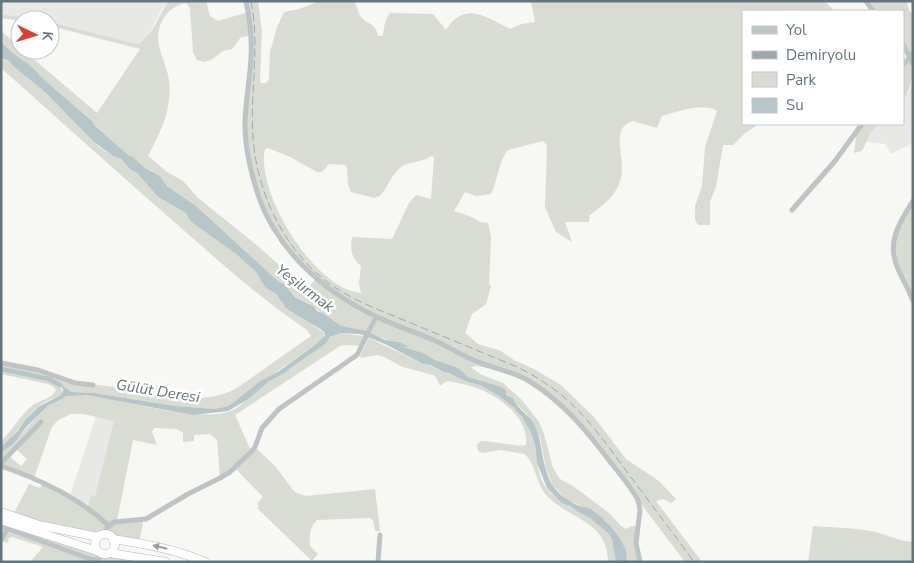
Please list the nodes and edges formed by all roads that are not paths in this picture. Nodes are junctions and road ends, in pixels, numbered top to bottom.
1 (246, 1) edge
2 (911, 55) edge
3 (913, 64) edge
4 (861, 125) edge
5 (913, 201) edge
6 (792, 210) dead end
7 (913, 301) edge
8 (375, 319) junction
9 (1, 363) edge
10 (93, 385) dead end
11 (41, 422) dead end
12 (1, 464) edge
13 (1, 512) edge
14 (1, 520) edge
15 (1, 526) edge
16 (109, 526) junction
17 (7, 528) junction
18 (380, 534) dead end
19 (101, 535) junction
20 (113, 539) junction
21 (1, 540) edge
22 (103, 553) junction
23 (166, 562) edge
24 (205, 562) edge
25 (378, 562) edge
26 (640, 562) edge

1 - 8 street
2 - 3 street
4 - 6 street
5 - 7 street
8 - 16 street
8 - 26 street
9 - 10 street
11 - 12 street
12 - 16 street
13 - 19 highway
14 - 22 highway
15 - 17 street
16 - 19 street
17 - 21 street
17 - 22 street
18 - 25 street
19 - 20 highway
19 - 22 highway
20 - 22 highway
24 -> 20 highway
22 - 23 highway

